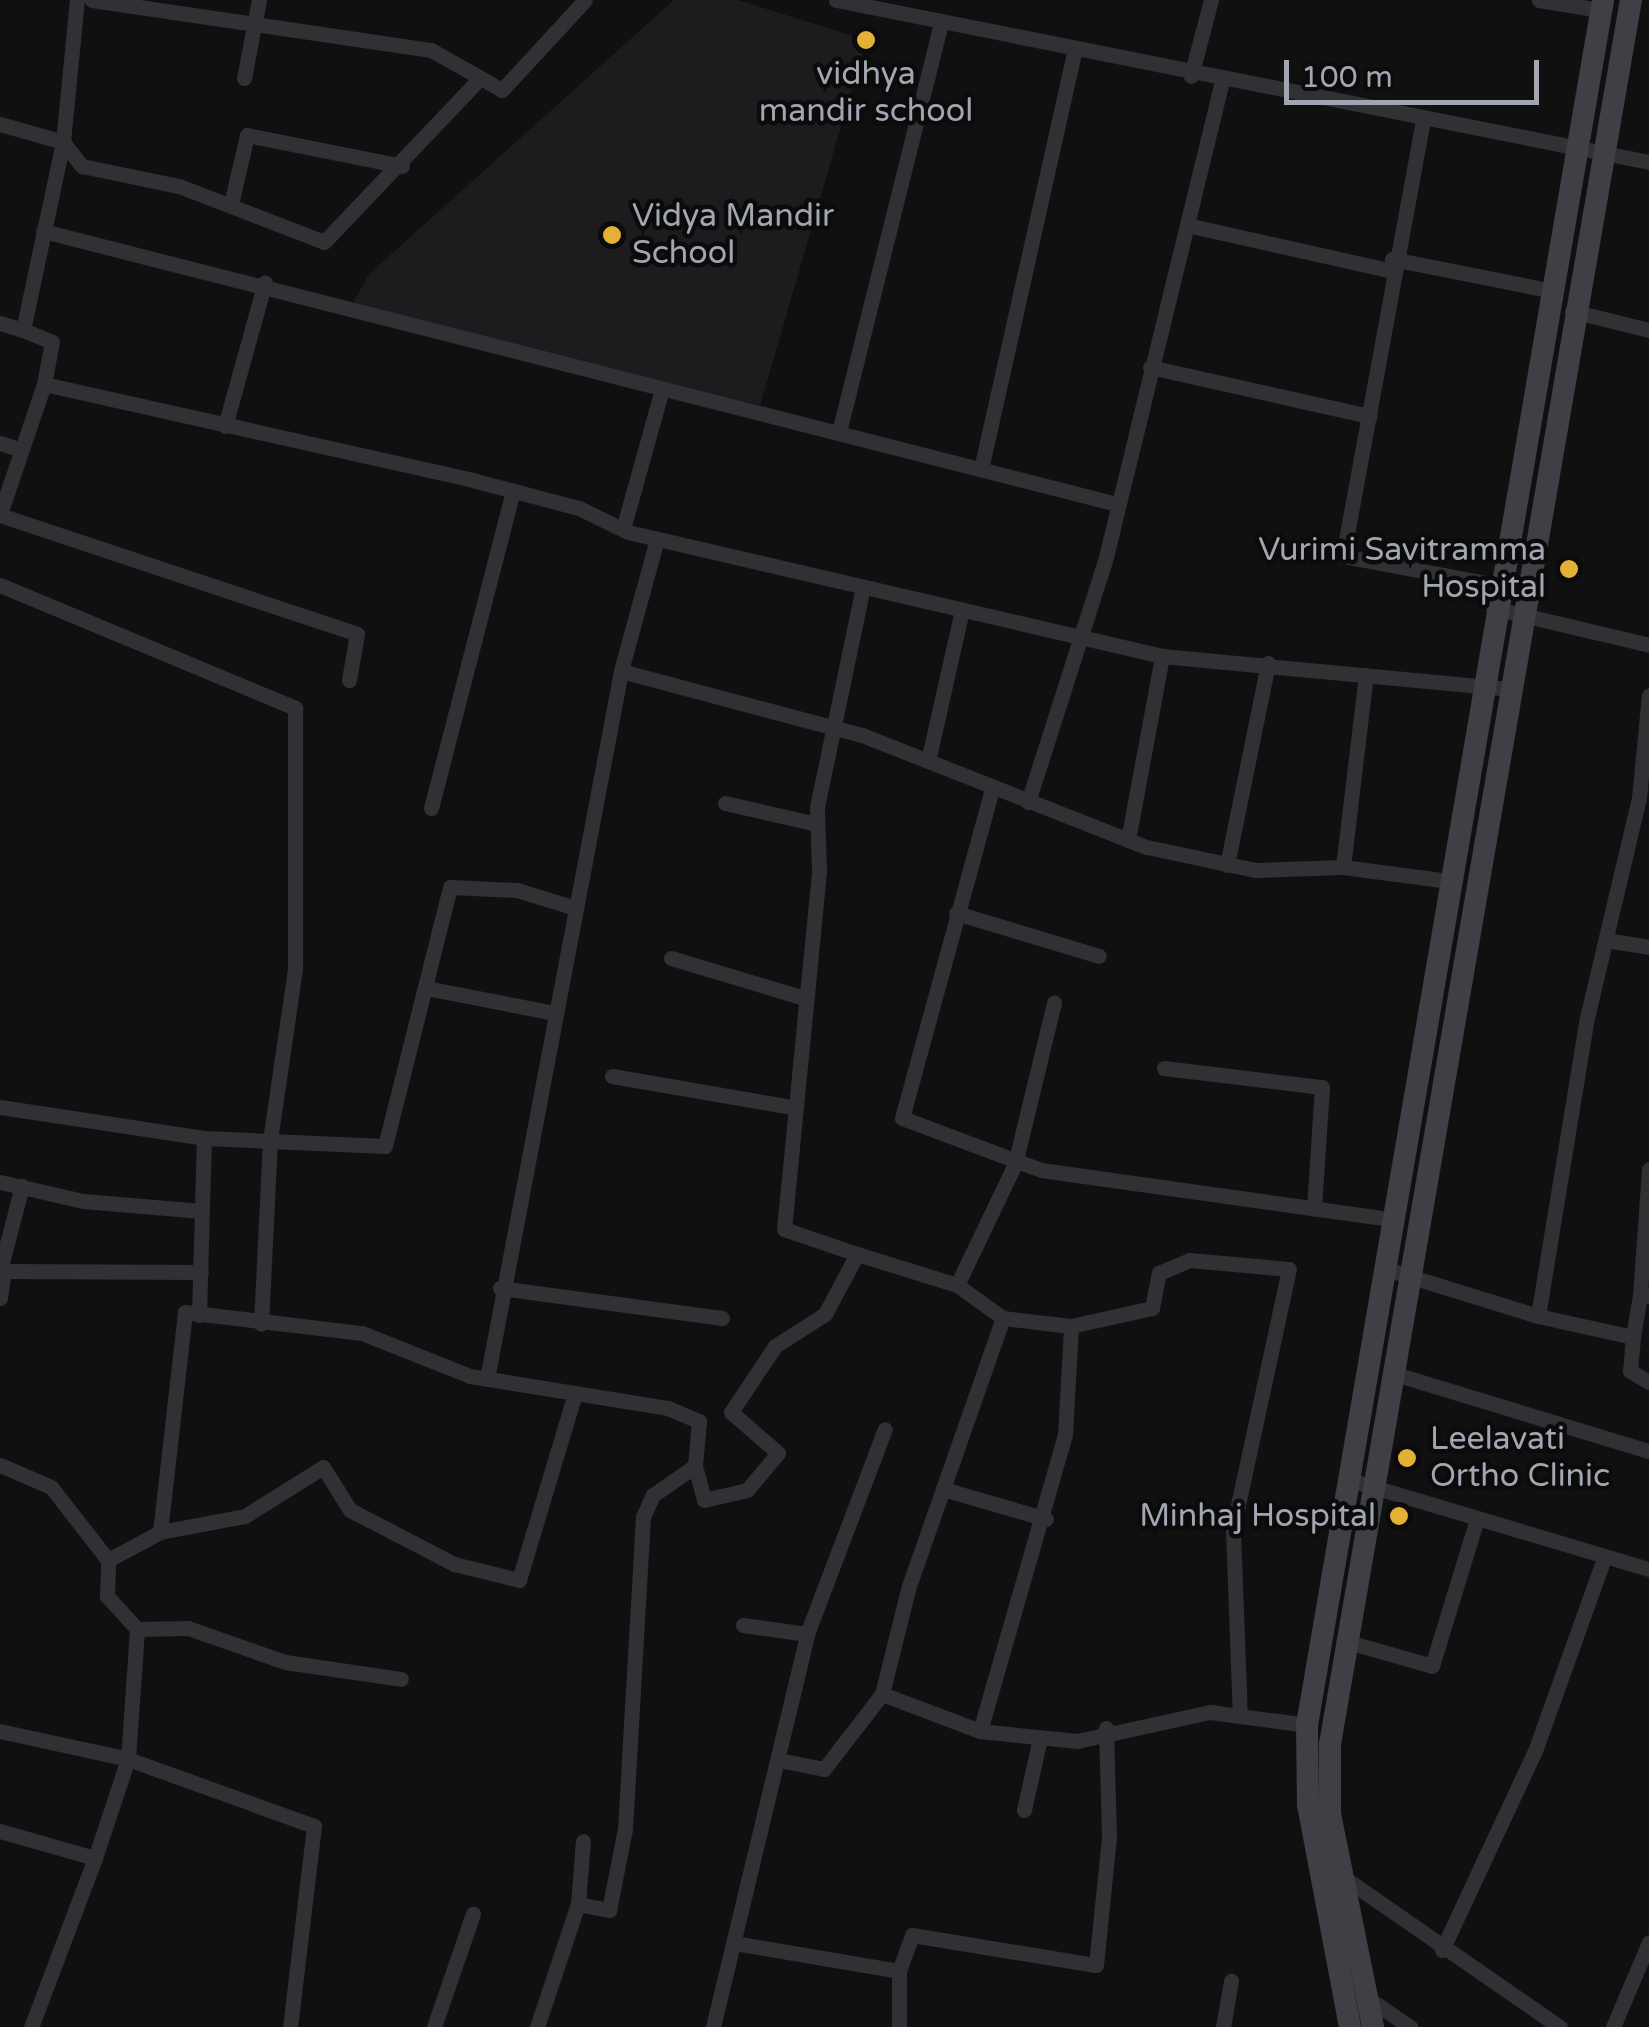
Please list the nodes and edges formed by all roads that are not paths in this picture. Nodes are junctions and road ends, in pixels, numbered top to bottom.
1 (77, 0) edge
2 (92, 0) edge
3 (259, 0) edge
4 (585, 0) edge
5 (836, 0) edge
6 (920, 0) edge
7 (1211, 0) edge
8 (1539, 0) edge
9 (1630, 0) edge
10 (1602, 5) edge
11 (915, 18) junction
12 (255, 24) junction
13 (941, 24) junction
14 (1074, 52) junction
15 (1191, 76) junction
16 (244, 78) dead end
17 (480, 78) junction
18 (1222, 82) junction
19 (1423, 120) junction
20 (0, 124) edge
21 (63, 142) junction
22 (1575, 146) junction
23 (1601, 152) junction
24 (1649, 162) edge
25 (402, 166) junction
26 (231, 204) junction
27 (1187, 225) junction
28 (43, 231) junction
29 (1391, 265) junction
30 (265, 282) junction
31 (1548, 290) junction
32 (1572, 311) junction
33 (0, 324) edge
34 (23, 330) junction
35 (1649, 330) edge
36 (1150, 367) junction
37 (44, 384) junction
38 (662, 390) junction
39 (1370, 416) junction
40 (225, 426) junction
41 (839, 432) junction
42 (0, 443) edge
43 (21, 450) junction
44 (981, 468) junction
45 (513, 491) junction
46 (1114, 503) junction
47 (0, 515) edge
48 (623, 530) junction
49 (657, 539) junction
50 (0, 585) edge
51 (864, 587) junction
52 (1495, 596) junction
53 (962, 610) junction
54 (1524, 614) junction
55 (1080, 640) junction
56 (1649, 645) edge
57 (1162, 656) junction
58 (1268, 663) junction
59 (621, 671) junction
60 (1366, 675) junction
61 (349, 680) dead end
62 (1480, 683) junction
63 (1512, 689) junction
64 (1649, 694) edge
65 (832, 727) junction
66 (928, 761) junction
67 (992, 788) junction
68 (1644, 799) edge
69 (1028, 802) junction
70 (725, 804) dead end
71 (431, 808) dead end
72 (817, 824) junction
73 (1128, 840) junction
74 (1227, 864) junction
75 (1343, 867) junction
76 (1449, 881) junction
77 (572, 907) junction
78 (956, 913) junction
79 (1606, 940) junction
80 (1649, 947) edge
81 (1099, 956) dead end
82 (670, 958) dead end
83 (426, 988) junction
84 (804, 998) junction
85 (1054, 1003) dead end
86 (550, 1012) junction
87 (1164, 1068) dead end
88 (612, 1076) dead end
89 (0, 1107) edge
90 (791, 1107) junction
91 (204, 1138) junction
92 (270, 1140) junction
93 (1015, 1164) junction
94 (1649, 1173) edge
95 (0, 1182) edge
96 (22, 1186) junction
97 (1314, 1209) junction
98 (202, 1212) junction
99 (1395, 1220) junction
100 (857, 1254) junction
101 (1386, 1269) junction
102 (2, 1270) edge
103 (201, 1272) junction
104 (1411, 1277) junction
105 (957, 1285) junction
106 (500, 1288) junction
107 (1645, 1295) edge
108 (0, 1298) edge
109 (200, 1314) junction
110 (1538, 1316) junction
111 (722, 1318) dead end
112 (1003, 1318) junction
113 (262, 1324) junction
114 (1071, 1326) junction
115 (1633, 1337) junction
116 (1395, 1374) junction
117 (487, 1379) junction
118 (1649, 1382) edge
119 (575, 1393) junction
120 (885, 1430) dead end
121 (1649, 1451) edge
122 (0, 1466) edge
123 (695, 1466) junction
124 (1350, 1480) junction
125 (1379, 1488) junction
126 (943, 1490) junction
127 (1046, 1519) junction
128 (1476, 1522) junction
129 (160, 1532) junction
130 (1604, 1558) junction
131 (108, 1560) junction
132 (1649, 1569) edge
133 (743, 1626) dead end
134 (137, 1629) junction
135 (808, 1634) junction
136 (1348, 1642) junction
137 (401, 1680) dead end
138 (882, 1694) junction
139 (1240, 1716) junction
140 (1307, 1724) junction
141 (1106, 1728) junction
142 (0, 1731) edge
143 (980, 1731) junction
144 (1040, 1738) junction
145 (128, 1759) junction
146 (779, 1760) junction
147 (1318, 1768) junction
148 (1024, 1810) dead end
149 (0, 1830) edge
150 (583, 1841) dead end
151 (95, 1858) junction
152 (1331, 1874) junction
153 (578, 1904) junction
154 (473, 1914) dead end
155 (1649, 1942) edge
156 (734, 1943) junction
157 (1442, 1950) junction
158 (899, 1971) junction
159 (1232, 1981) dead end
160 (1370, 1999) junction
161 (31, 2027) edge
162 (290, 2027) edge
163 (434, 2027) edge
164 (537, 2027) edge
165 (713, 2027) edge
166 (899, 2027) edge
167 (1223, 2027) edge
168 (1350, 2027) edge
169 (1373, 2027) edge
170 (1410, 2027) edge
171 (1560, 2027) edge
172 (1613, 2027) edge

1 - 21 street
2 - 12 street
3 - 12 street
4 - 17 street
5 - 11 street
6 - 11 street
7 - 15 street
8 - 10 street
9 - 23 main road
10 - 22 main road
11 - 13 street
12 - 16 street
12 - 17 street
13 - 14 street
13 - 41 street
14 - 15 street
14 - 44 street
15 - 18 street
17 - 25 street
18 - 19 street
18 - 27 street
19 - 22 street
19 - 29 street
20 - 21 street
21 - 26 street
21 - 28 street
22 - 23 street
22 - 31 main road
23 - 24 street
23 - 32 main road
25 - 26 street
25 - 26 street
27 - 29 street
27 - 36 street
28 - 30 street
28 - 34 street
29 - 31 street
29 - 39 street
30 - 38 street
30 - 40 street
31 - 52 main road
32 - 35 street
32 - 54 main road
33 - 34 street
34 - 37 street
36 - 39 street
36 - 46 street
37 - 40 street
37 - 43 street
38 - 41 street
38 - 48 street
39 - 52 street
40 - 45 street
41 - 44 street
42 - 43 street
43 - 47 street
44 - 46 street
45 - 48 street
45 - 71 street
46 - 55 street
47 - 61 street
48 - 49 street
49 - 51 street
49 - 59 street
50 - 92 street
51 - 53 street
51 - 65 street
52 - 54 street
52 - 62 main road
53 - 55 street
53 - 66 street
54 - 56 street
54 - 63 main road
55 - 57 street
55 - 69 street
57 - 58 street
57 - 73 street
58 - 60 street
58 - 74 street
59 - 65 street
59 - 77 street
60 - 62 street
60 - 75 street
62 - 63 street
62 - 76 main road
63 - 104 main road
64 - 68 street
65 - 66 street
65 - 72 street
66 - 67 street
67 - 69 street
67 - 78 street
68 - 79 street
69 - 73 street
70 - 72 street
72 - 84 street
73 - 74 street
74 - 75 street
75 - 76 street
76 - 99 main road
77 - 83 street
77 - 86 street
78 - 81 street
78 - 93 street
79 - 80 street
79 - 110 street
82 - 84 street
83 - 86 street
83 - 92 street
84 - 90 street
85 - 93 street
86 - 106 street
87 - 97 street
88 - 90 street
89 - 91 street
90 - 100 street
91 - 92 street
91 - 98 street
92 - 113 street
93 - 97 street
93 - 105 street
94 - 107 street
95 - 96 street
96 - 98 street
96 - 102 street
97 - 99 street
98 - 103 street
99 - 101 main road
100 - 105 street
100 - 123 street
101 - 104 street
101 - 124 main road
102 - 103 street
102 - 108 street
103 - 109 street
104 - 110 street
104 - 116 main road
105 - 112 street
106 - 111 street
106 - 117 street
107 - 115 street
109 - 113 street
109 - 129 street
110 - 115 street
112 - 114 street
112 - 126 street
113 - 117 street
114 - 127 street
114 - 139 street
115 - 118 street
116 - 121 street
116 - 125 main road
117 - 119 street
119 - 123 street
119 - 129 street
120 - 135 street
122 - 131 street
123 - 153 street
124 - 125 street
124 - 140 main road
125 - 128 street
125 - 136 main road
126 - 127 street
126 - 138 street
127 - 143 street
128 - 130 street
128 - 136 street
129 - 131 street
130 - 132 street
130 - 157 street
131 - 134 street
133 - 135 street
134 - 137 street
134 - 145 street
135 - 146 street
136 - 147 main road
138 - 143 street
138 - 146 street
139 - 140 street
139 - 141 street
140 - 147 main road
141 - 144 street
141 - 158 street
142 - 145 street
143 - 144 street
144 - 148 street
145 - 151 street
145 - 162 street
146 - 156 street
147 - 152 main road
149 - 151 street
150 - 153 street
151 - 161 street
152 - 157 street
152 - 160 main road
152 - 168 main road
153 - 164 street
154 - 163 street
155 - 172 street
156 - 158 street
156 - 165 street
157 - 171 street
158 - 166 street
159 - 167 street
160 - 169 main road
160 - 170 street

